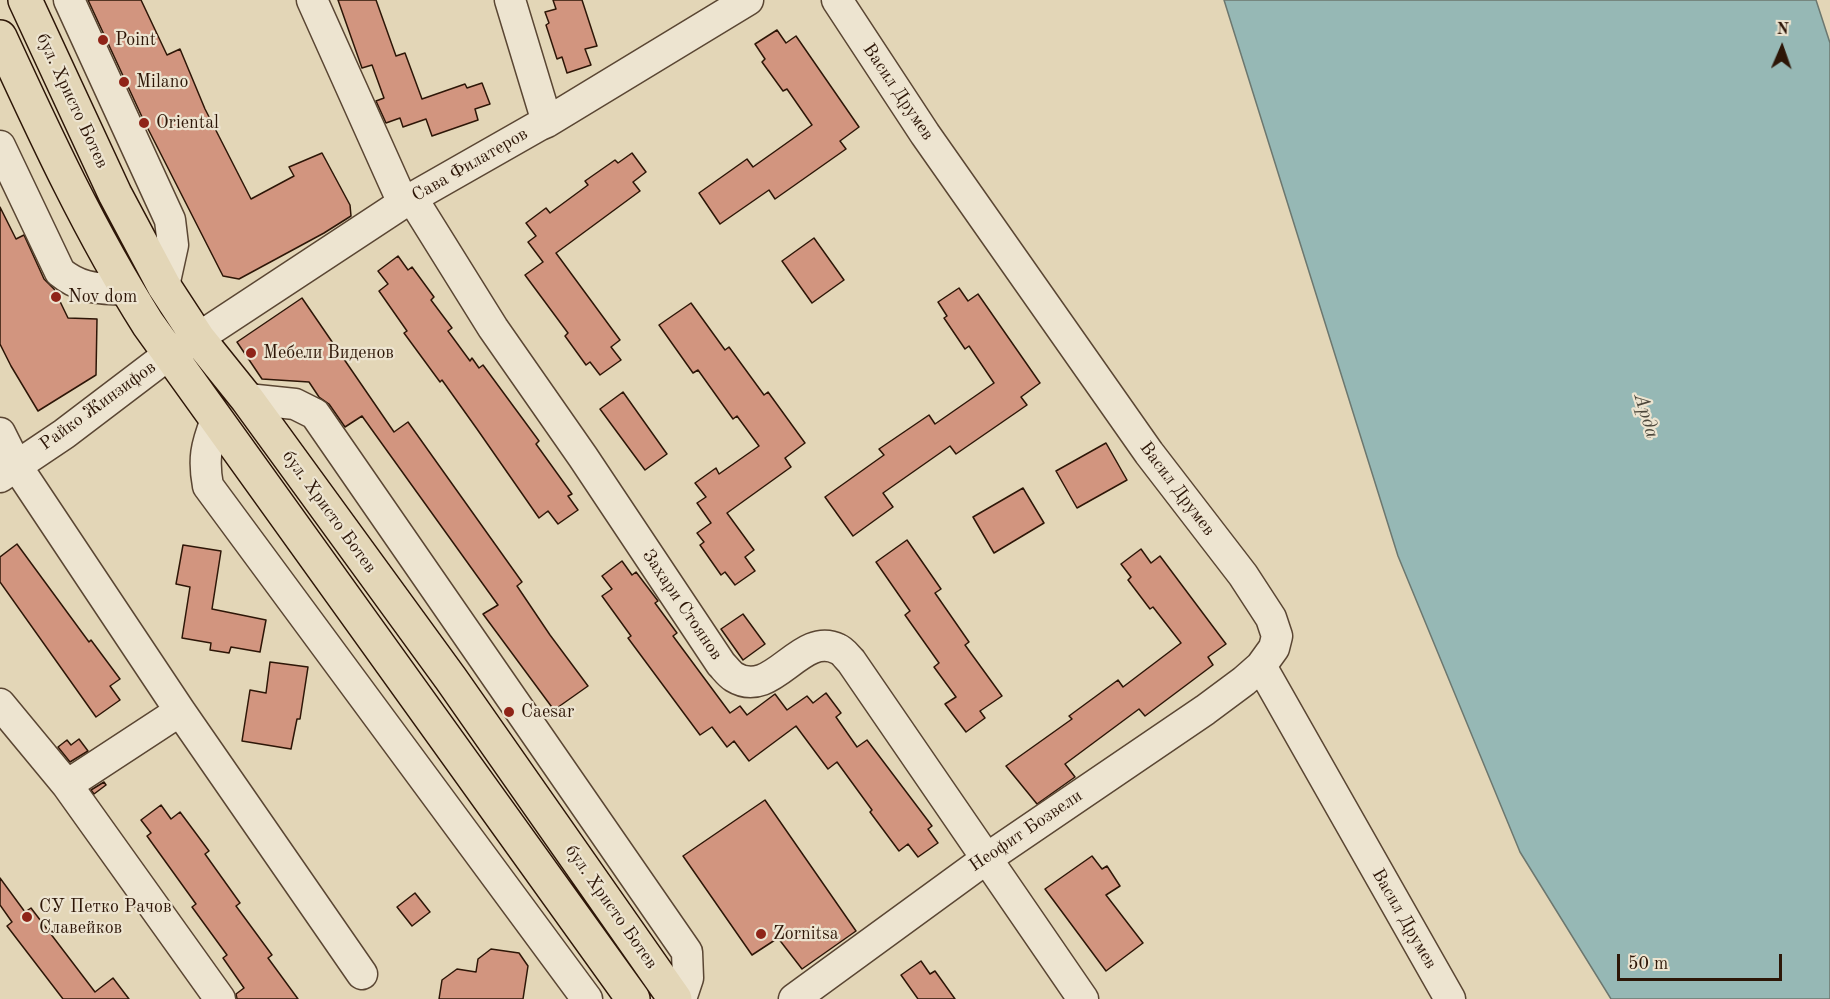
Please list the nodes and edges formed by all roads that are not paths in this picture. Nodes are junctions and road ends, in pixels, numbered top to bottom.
1 (25, 0) edge
2 (69, 0) edge
3 (312, 0) edge
4 (510, 0) edge
5 (748, 0) edge
6 (837, 0) edge
7 (0, 37) edge
8 (547, 122) junction
9 (0, 146) edge
10 (407, 201) junction
11 (164, 286) junction
12 (126, 290) junction
13 (198, 338) junction
14 (168, 355) junction
15 (247, 399) junction
16 (216, 420) junction
17 (0, 433) edge
18 (8, 471) edge
19 (1261, 666) junction
20 (0, 704) edge
21 (180, 711) junction
22 (67, 785) junction
23 (986, 859) junction
24 (362, 974) dead end
25 (220, 999) edge
26 (587, 999) edge
27 (633, 999) edge
28 (675, 999) edge
29 (681, 999) edge
30 (794, 999) edge
31 (1083, 999) edge
32 (1450, 999) edge

1 - 11 main road, бул. Христо Ботев
2 - 11 street
3 - 10 street
4 - 8 street
5 - 8 street, Сава Филатеров
6 - 19 street, Васил Друмев
7 - 12 main road, бул. Христо Ботев
8 - 10 street, Сава Филатеров
9 - 12 street
10 - 13 street, Сава Филатеров
10 - 23 street, Захари Стоянов
11 - 13 main road, бул. Христо Ботев
12 - 14 main road, бул. Христо Ботев
13 - 14 street, Райко Жинзифов
13 - 15 main road, бул. Христо Ботев
14 - 16 main road, бул. Христо Ботев
14 - 18 street, Райко Жинзифов
15 - 28 main road, бул. Христо Ботев
15 - 29 street
16 - 26 street
16 - 27 main road, бул. Христо Ботев
17 - 18 street
18 - 21 street
19 - 23 street, Неофит Бозвели
19 - 32 street, Васил Друмев
20 - 22 street
21 - 22 street
21 - 24 street
22 - 25 street
23 - 30 street, Неофит Бозвели
23 - 31 street, Захари Стоянов

